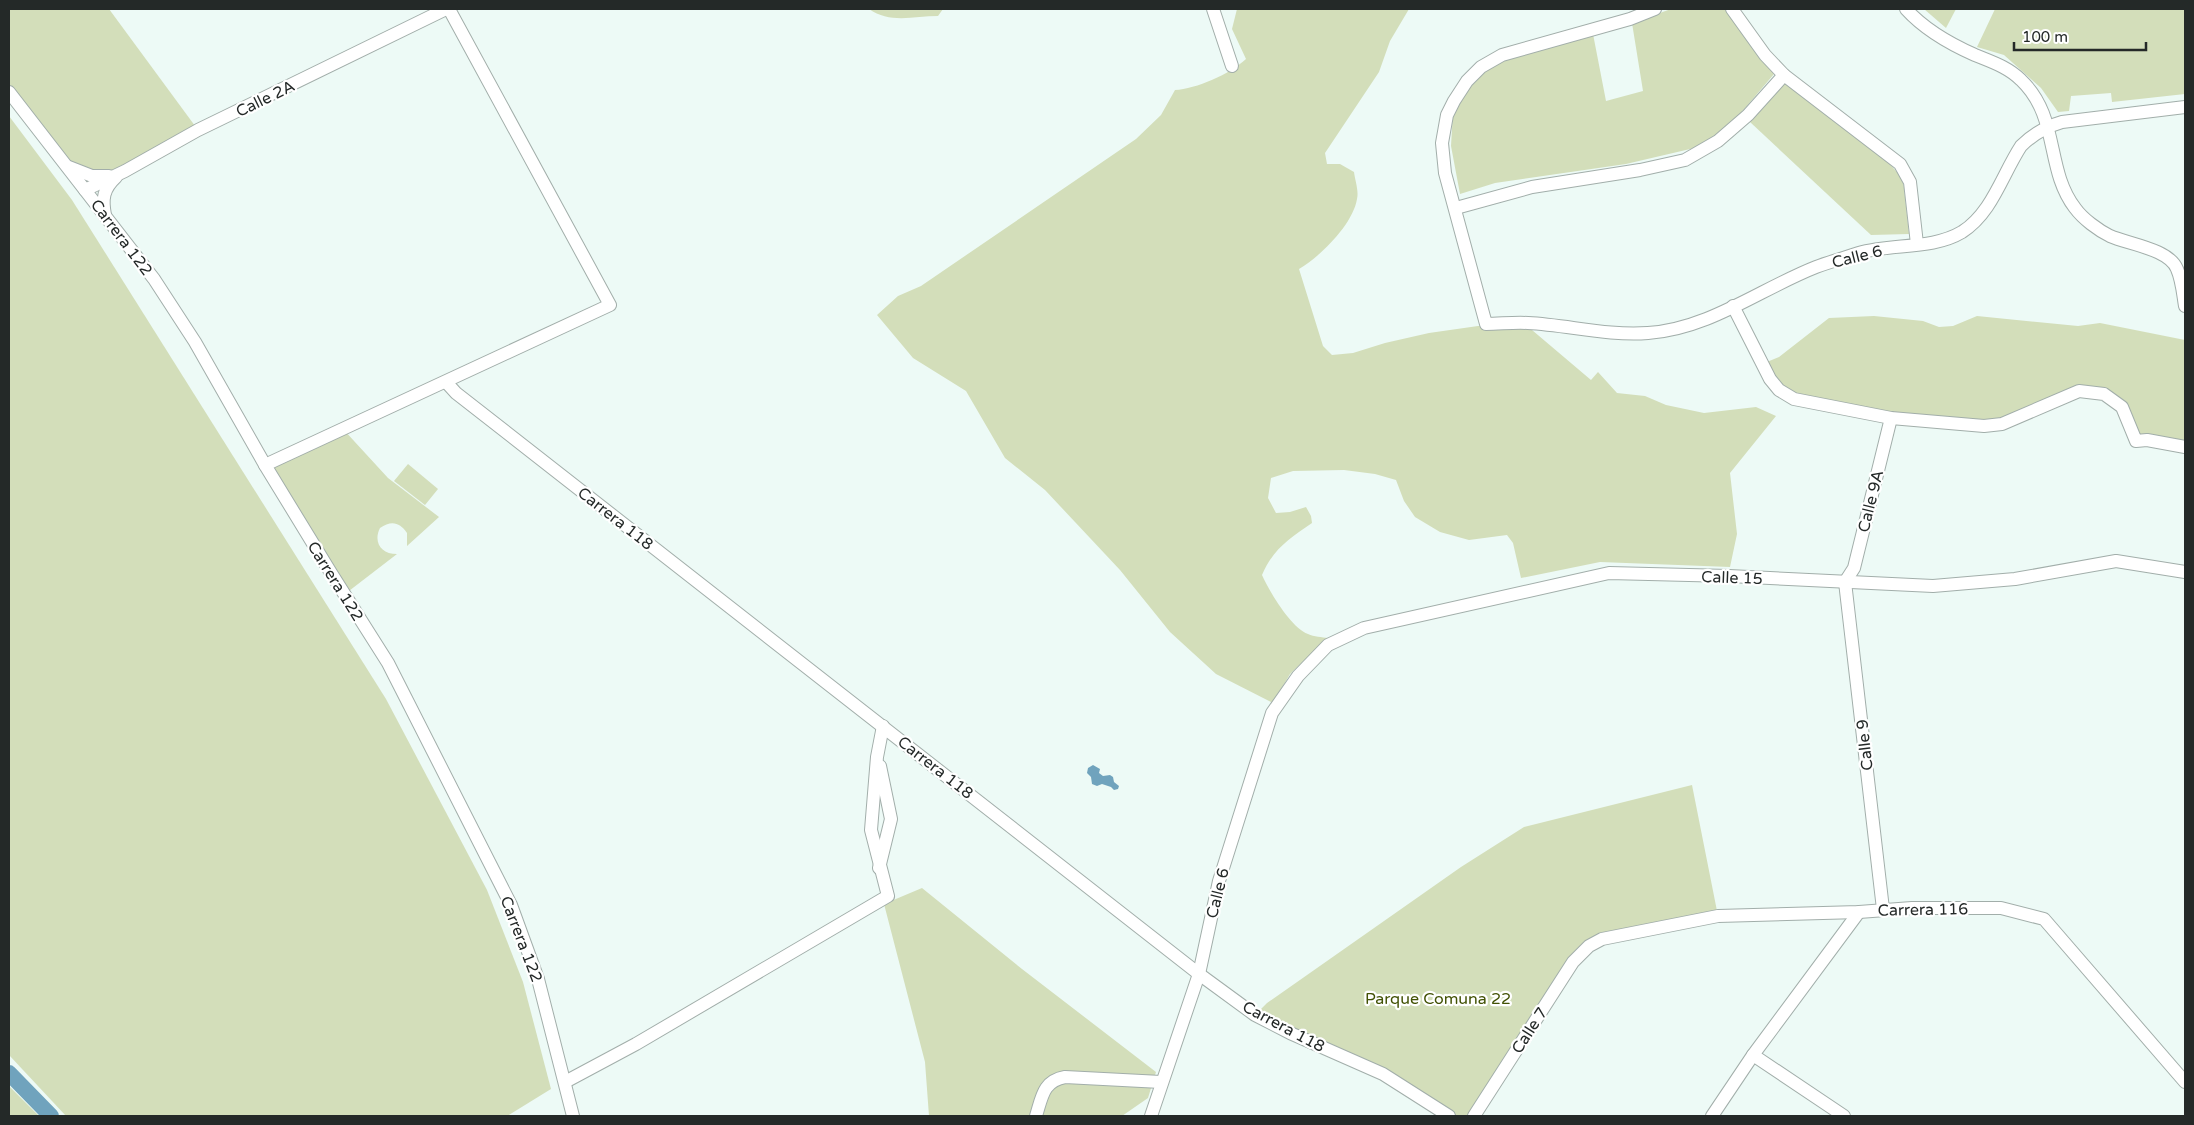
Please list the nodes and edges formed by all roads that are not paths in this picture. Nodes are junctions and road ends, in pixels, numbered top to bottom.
1 (448, 9) edge
2 (1213, 9) edge
3 (1655, 9) edge
4 (1732, 9) edge
5 (1906, 9) edge
6 (1232, 66) dead end
7 (1784, 75) junction
8 (9, 92) edge
9 (2185, 107) edge
10 (2048, 126) junction
11 (66, 166) junction
12 (119, 174) junction
13 (85, 190) junction
14 (1456, 208) junction
15 (106, 216) junction
16 (1917, 244) junction
17 (1733, 306) junction
18 (2185, 306) edge
19 (446, 382) junction
20 (1891, 418) junction
21 (2185, 447) edge
22 (265, 465) junction
23 (2185, 572) edge
24 (1845, 582) junction
25 (1298, 676) joint
26 (883, 726) junction
27 (877, 756) junction
28 (880, 868) junction
29 (1883, 909) junction
30 (1859, 912) junction
31 (1588, 946) joint
32 (1199, 974) junction
33 (1753, 1055) junction
34 (565, 1082) junction
35 (1161, 1082) junction
36 (2185, 1082) edge
37 (573, 1116) edge
38 (1036, 1116) edge
39 (1151, 1116) edge
40 (1449, 1116) edge
41 (1474, 1116) edge
42 (1712, 1116) edge
43 (1844, 1116) edge

1 - 12 street, Calle 2A
1 - 19 street
2 - 6 street
3 - 14 street
4 - 7 street
5 - 10 street
7 - 14 street
7 - 16 street
8 - 11 street, Carrera 122
9 - 10 street, Calle 6
10 - 16 street, Calle 6
10 - 18 street
11 - 12 street
11 - 13 street, Carrera 122
12 - 13 street, Calle 2A
12 - 15 street
13 - 15 street, Carrera 122
14 - 17 street, Calle 6
15 - 22 street, Carrera 122
16 - 17 street, Calle 6
17 - 20 street
19 - 22 street
19 - 26 street, Carrera 118
20 - 21 street
20 - 24 street, Calle 9A
22 - 34 street, Carrera 122
23 - 24 street, Calle 15
24 - 25 street, Calle 15
24 - 29 street, Calle 9
25 - 32 street, Calle 6
26 - 27 street
26 - 32 street, Carrera 118
27 - 28 street
27 - 28 street
28 - 34 street
29 - 30 street, Carrera 116
29 - 36 street, Carrera 116
30 - 31 street, Carrera 116
30 - 33 street
31 - 41 street, Calle 7
32 - 35 street, Calle 6
32 - 40 street, Carrera 118
33 - 42 street
33 - 43 street
34 - 37 street, Carrera 122
35 - 38 street
35 - 39 street, Calle 6

